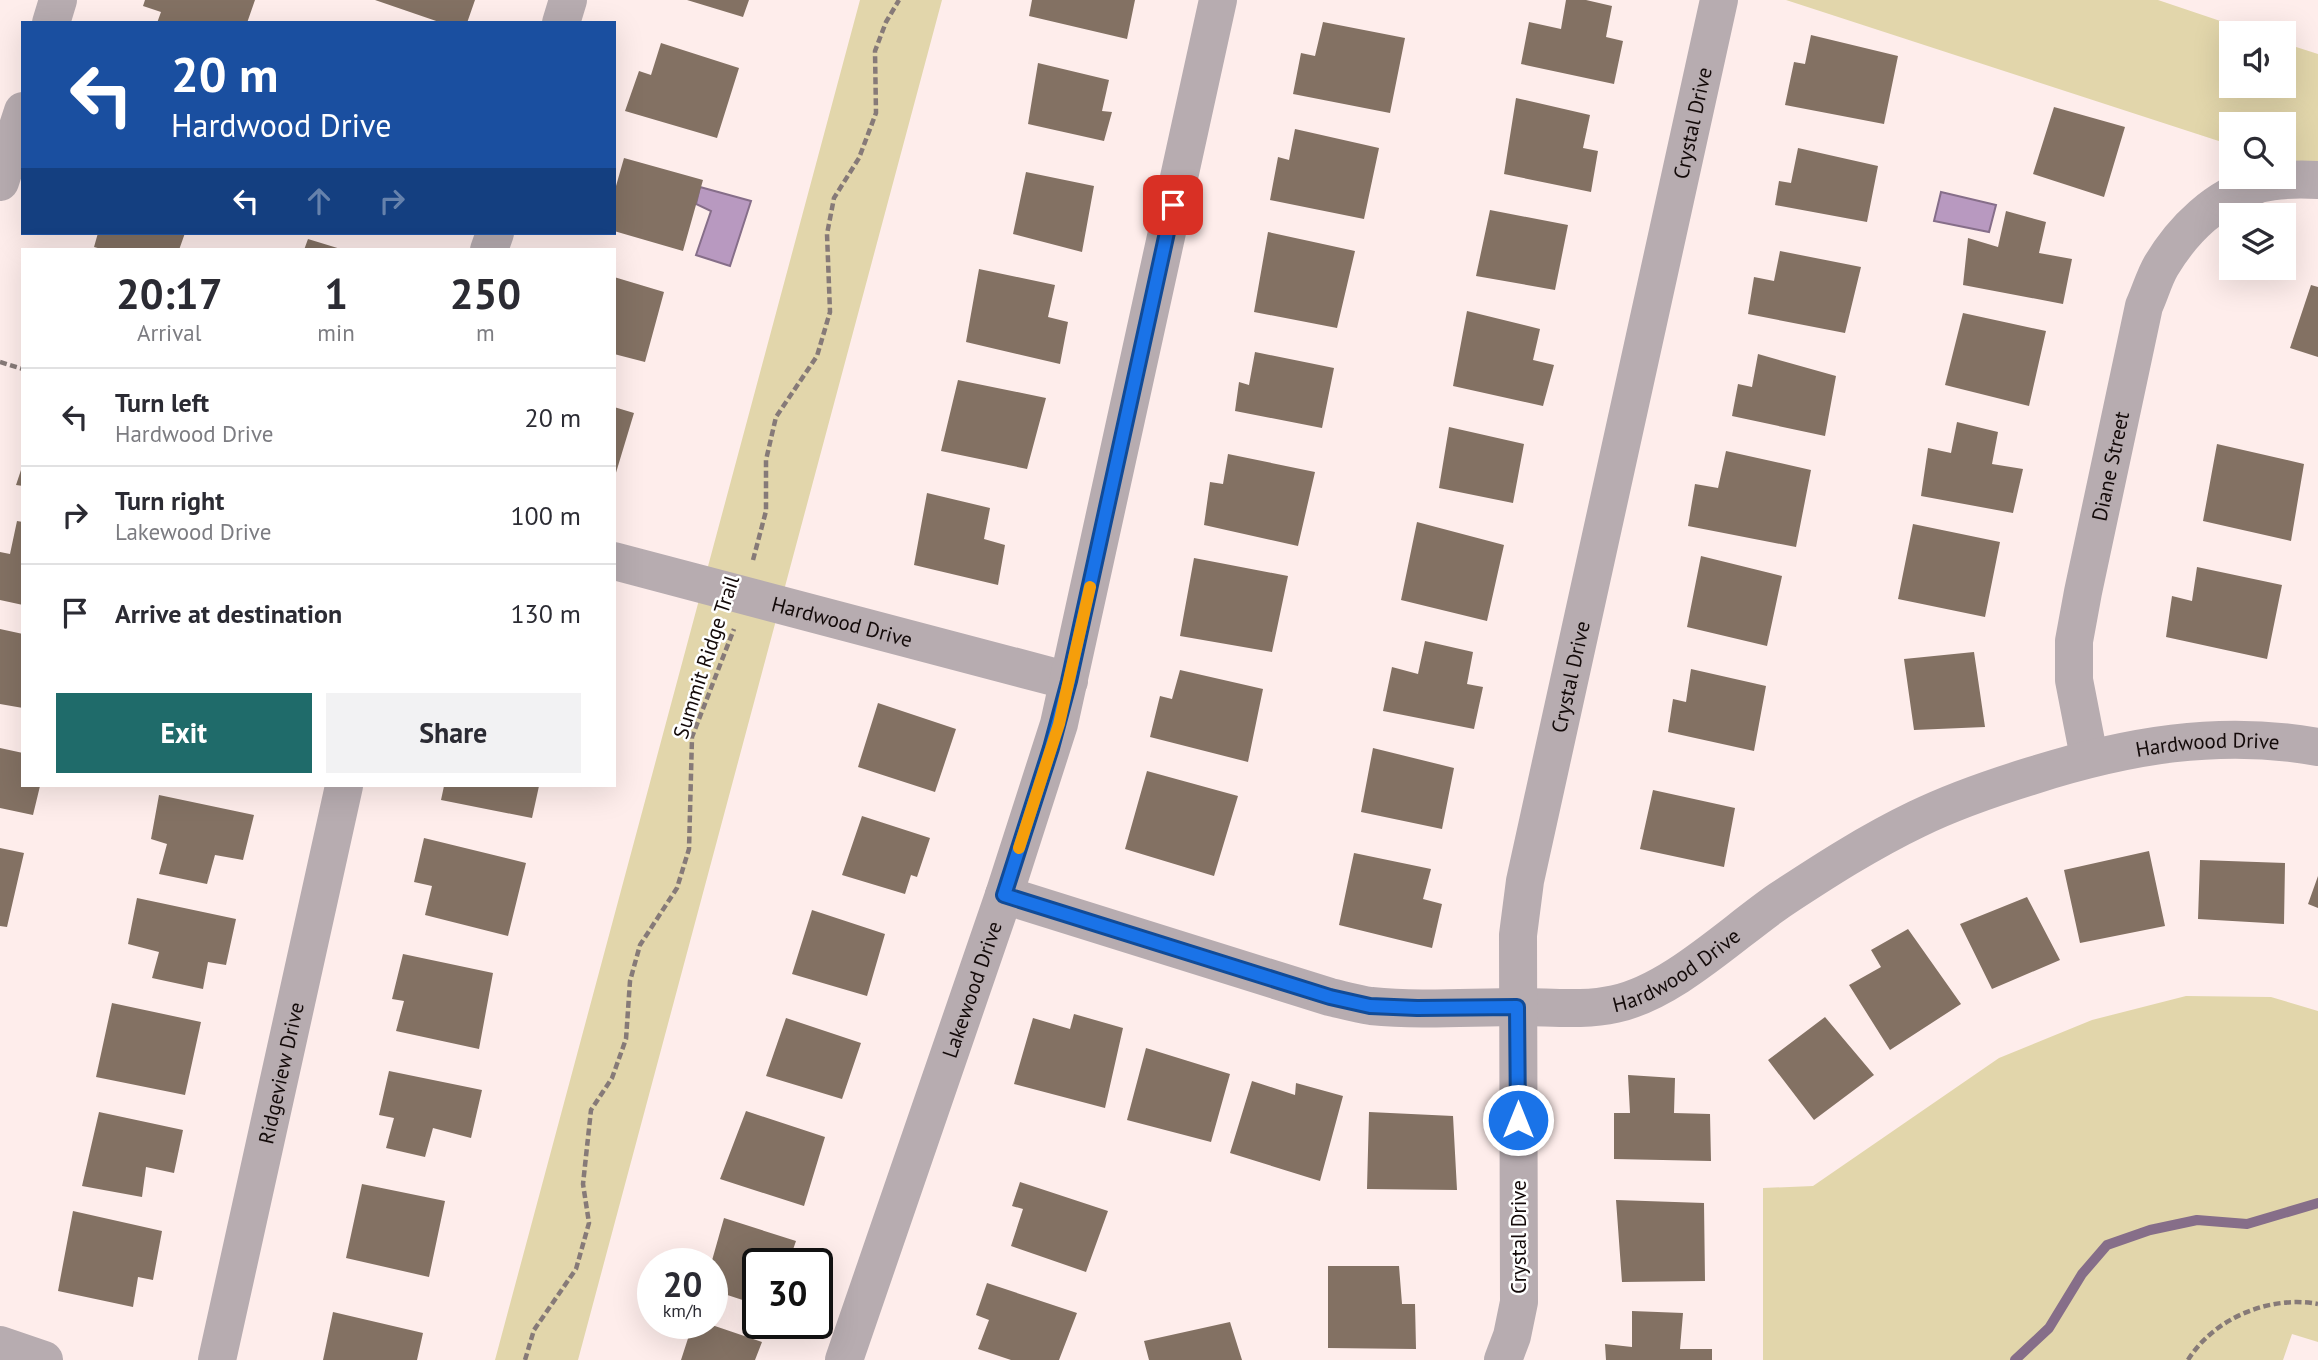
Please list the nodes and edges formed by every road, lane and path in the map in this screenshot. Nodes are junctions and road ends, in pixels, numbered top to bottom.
1 (58, 0) edge
2 (568, 0) edge
3 (899, 0) edge
4 (1218, 0) edge
5 (1718, 0) edge
6 (52, 21) edge
7 (562, 21) edge
8 (21, 117) edge
9 (2318, 180) edge
10 (0, 182) edge
11 (0, 362) edge
12 (21, 368) edge
13 (616, 562) edge
14 (744, 594) junction
15 (1069, 681) junction
16 (2318, 747) edge
17 (2090, 757) junction
18 (344, 787) edge
19 (1004, 895) junction
20 (1517, 1007) junction
21 (2318, 1304) edge
22 (0, 1345) edge
23 (44, 1360) edge
24 (218, 1360) edge
25 (525, 1360) edge
26 (844, 1360) edge
27 (1503, 1360) edge
28 (2188, 1360) edge

1 - 6 street
2 - 7 street
3 - 14 path, Summit Ridge Trail
4 - 15 street, Lakewood Drive
5 - 20 street, Crystal Drive
8 - 10 street
9 - 17 street, Diane Street
11 - 12 path
13 - 14 street, Hardwood Drive
14 - 15 street, Hardwood Drive
14 - 25 path, Summit Ridge Trail
15 - 19 street, Lakewood Drive
16 - 17 street, Hardwood Drive
17 - 20 street, Hardwood Drive
18 - 24 street, Ridgeview Drive
19 - 20 street, Hardwood Drive
19 - 26 street, Lakewood Drive
20 - 27 street, Crystal Drive
21 - 28 path
22 - 23 street

